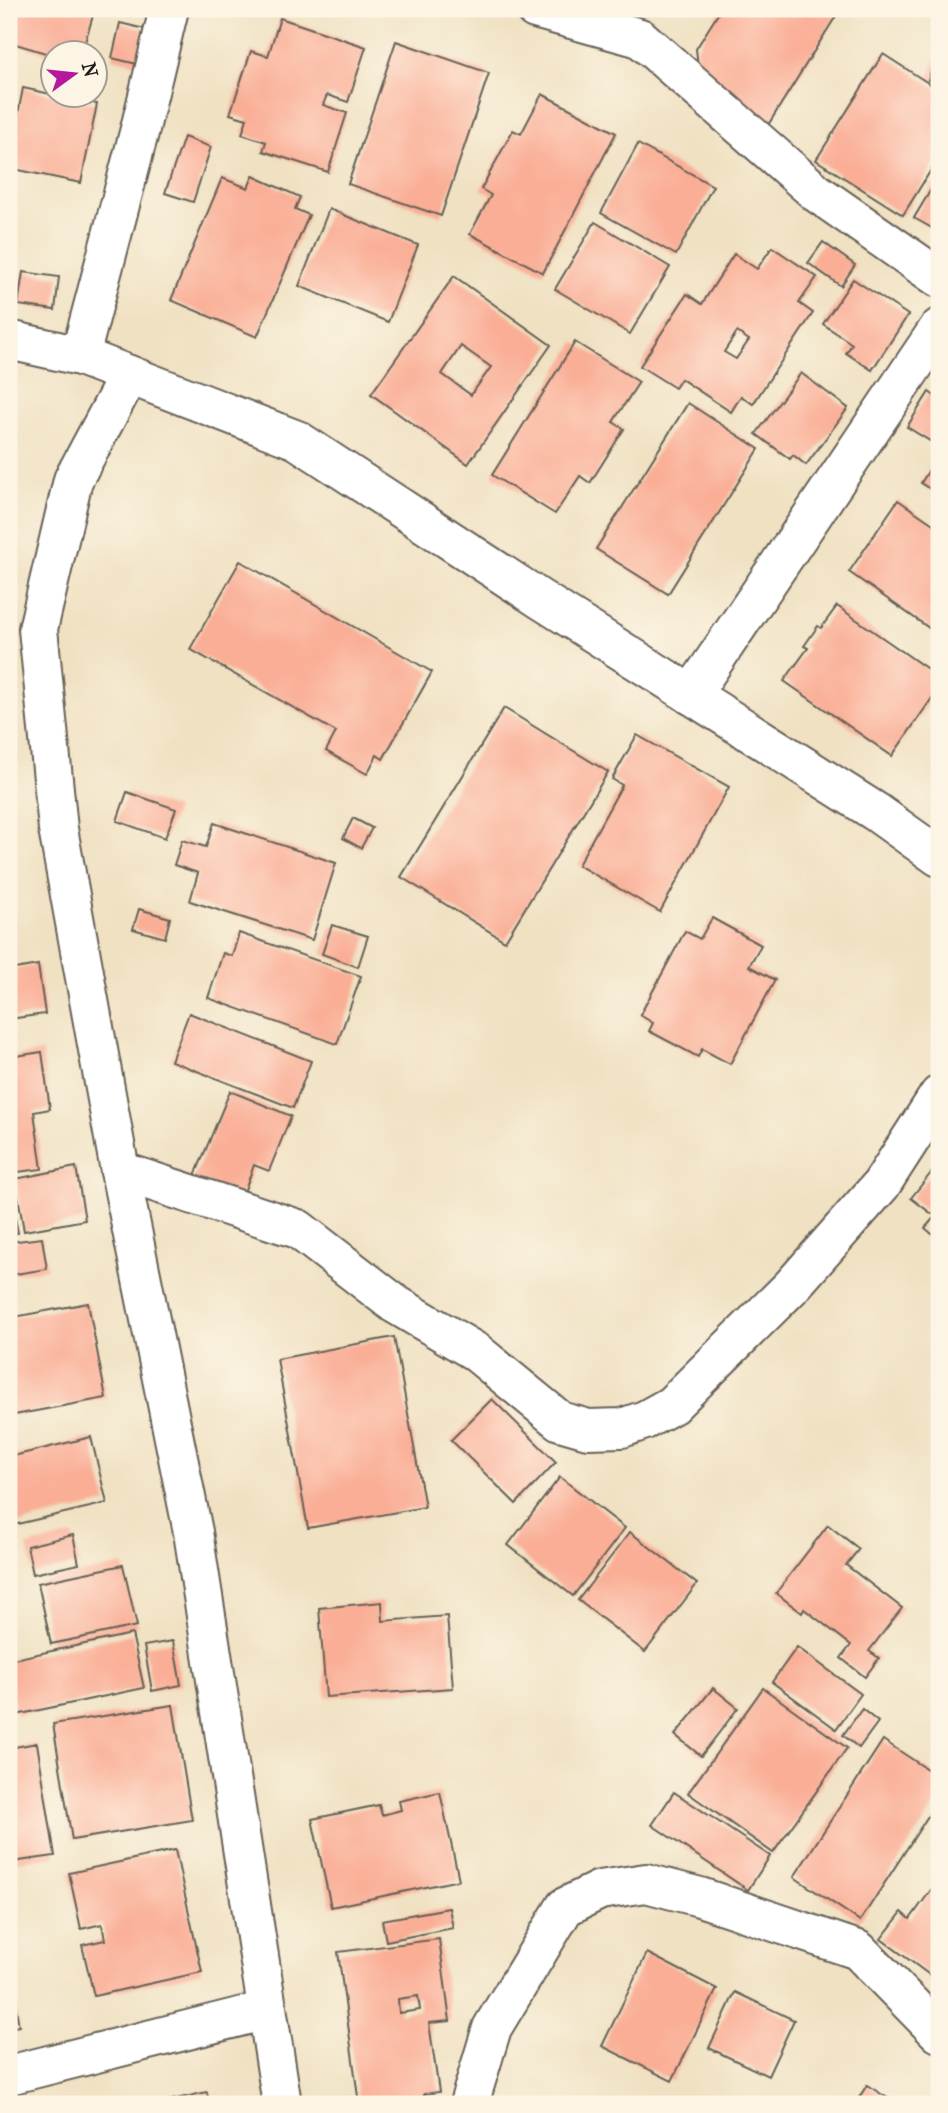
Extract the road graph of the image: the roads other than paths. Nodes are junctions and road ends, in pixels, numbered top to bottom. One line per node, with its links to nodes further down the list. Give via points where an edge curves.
1 (169, 9): 7 (street)
2 (535, 9): 3 (street)
3 (644, 23): 4 (street, via 817,193)
4 (939, 278)
5 (939, 328): 9 (street)
6 (9, 340): 7 (street)
7 (80, 356): 8 (street)
8 (129, 374): 9 (street, via 297,440); 12 (street, via 73,480 38,629 58,830)
9 (691, 695): 10 (street)
10 (939, 857)
11 (939, 1095): 12 (street, via 881,1185 791,1287 672,1405 622,1428 588,1429 560,1421 475,1352 395,1304 298,1228)
12 (120, 1171): 13 (street, via 193,1532)
13 (267, 2010): 15 (street); 16 (street)
14 (939, 2033): 17 (street, via 858,1950 646,1883 600,1890 565,1907 492,2028)
15 (9, 2076)
16 (282, 2104)
17 (469, 2104)

